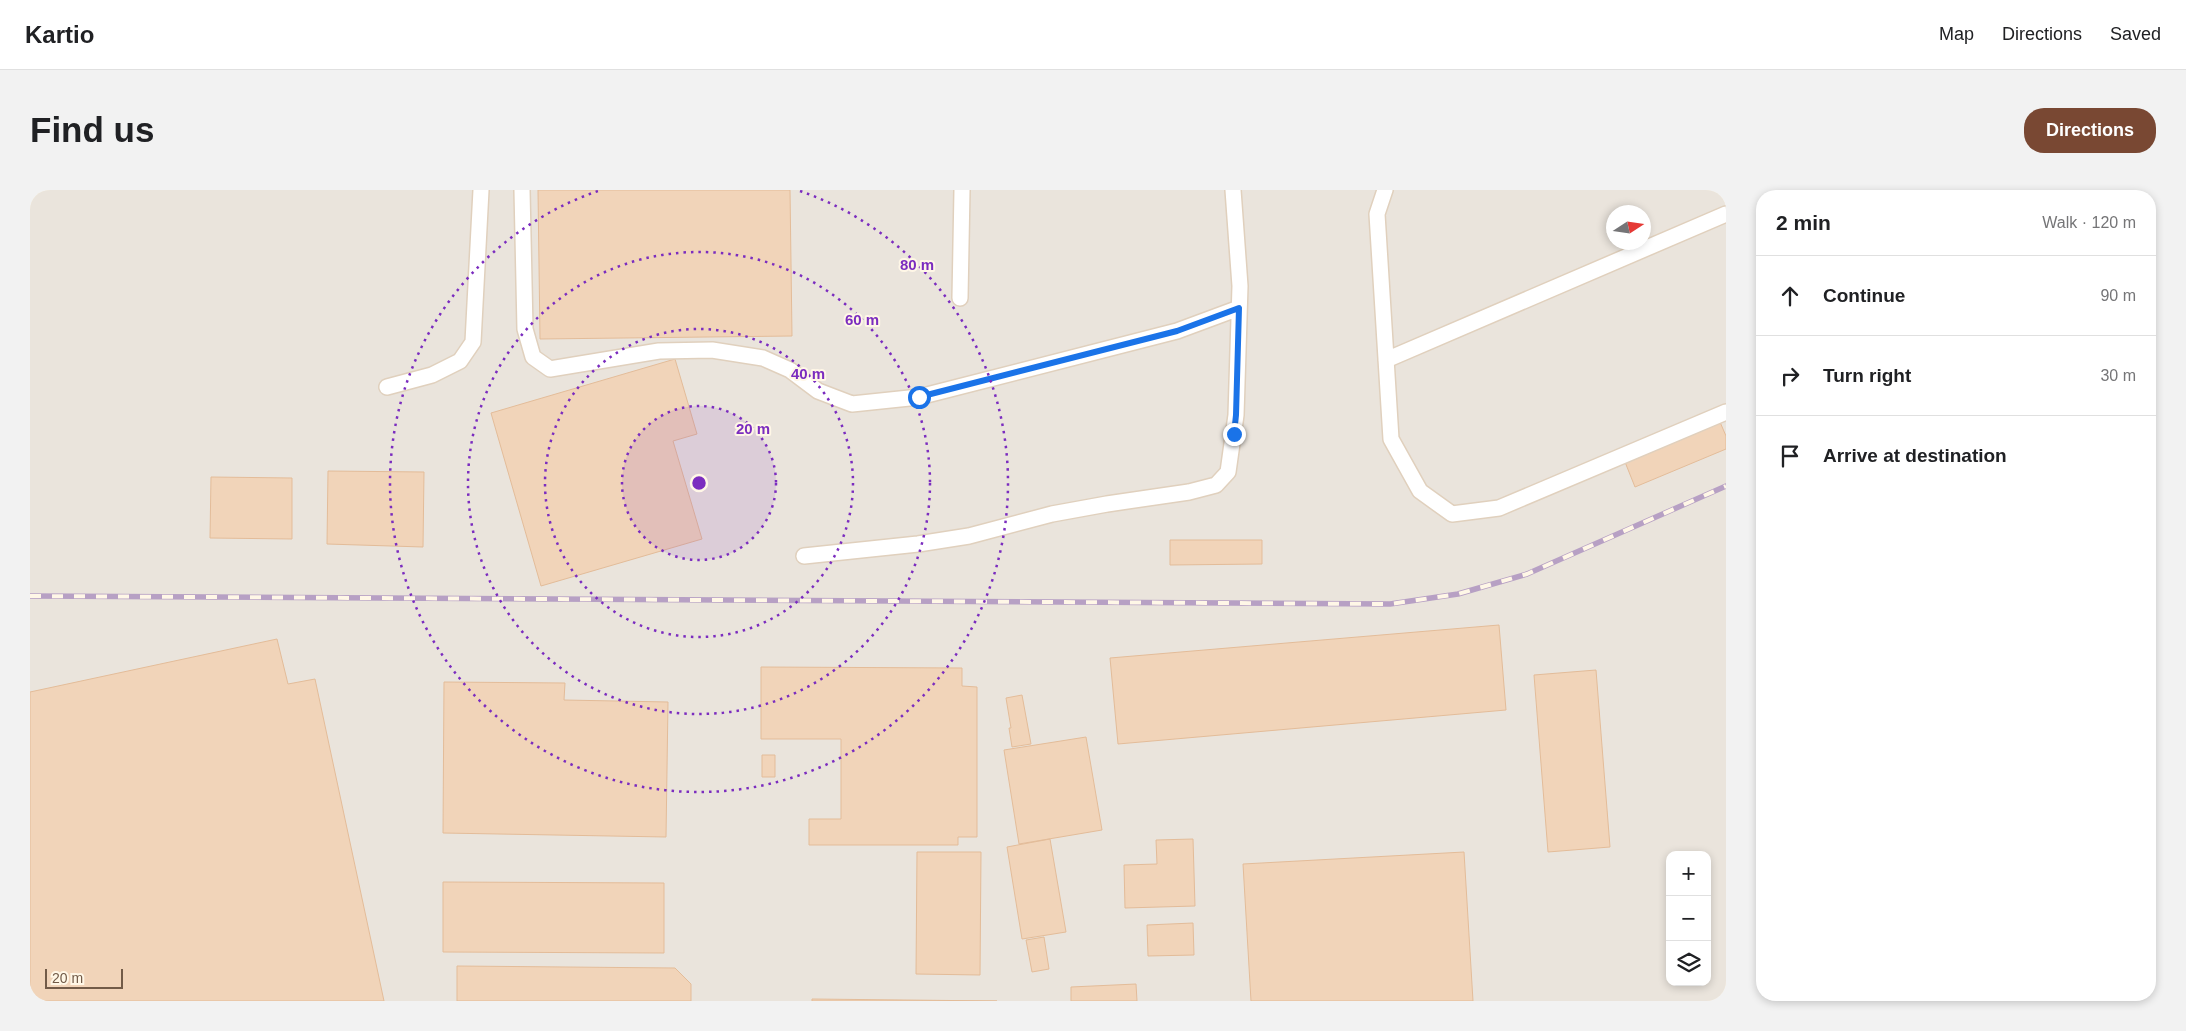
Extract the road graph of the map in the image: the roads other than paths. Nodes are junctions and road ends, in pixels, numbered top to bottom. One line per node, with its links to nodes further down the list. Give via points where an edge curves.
1 (481, 190): 10 (lane, via 473,342 460,361 432,375)
2 (522, 190): 8 (lane, via 525,329 533,357 550,368 658,351 712,350 762,358 790,370 818,391 852,404 919,397 996,378 1177,331)
3 (962, 190): 7 (lane)
4 (1233, 190): 8 (lane)
5 (1385, 190): 9 (lane, via 1377,214)
6 (1726, 214): 9 (lane)
7 (960, 298)
8 (1239, 308): 12 (lane, via 1235,425 1228,472 1216,485 1052,514 969,536)
9 (1386, 360): 11 (lane, via 1391,439 1420,491 1452,514 1499,508)
10 (387, 388)
11 (1726, 412)
12 (804, 556)

